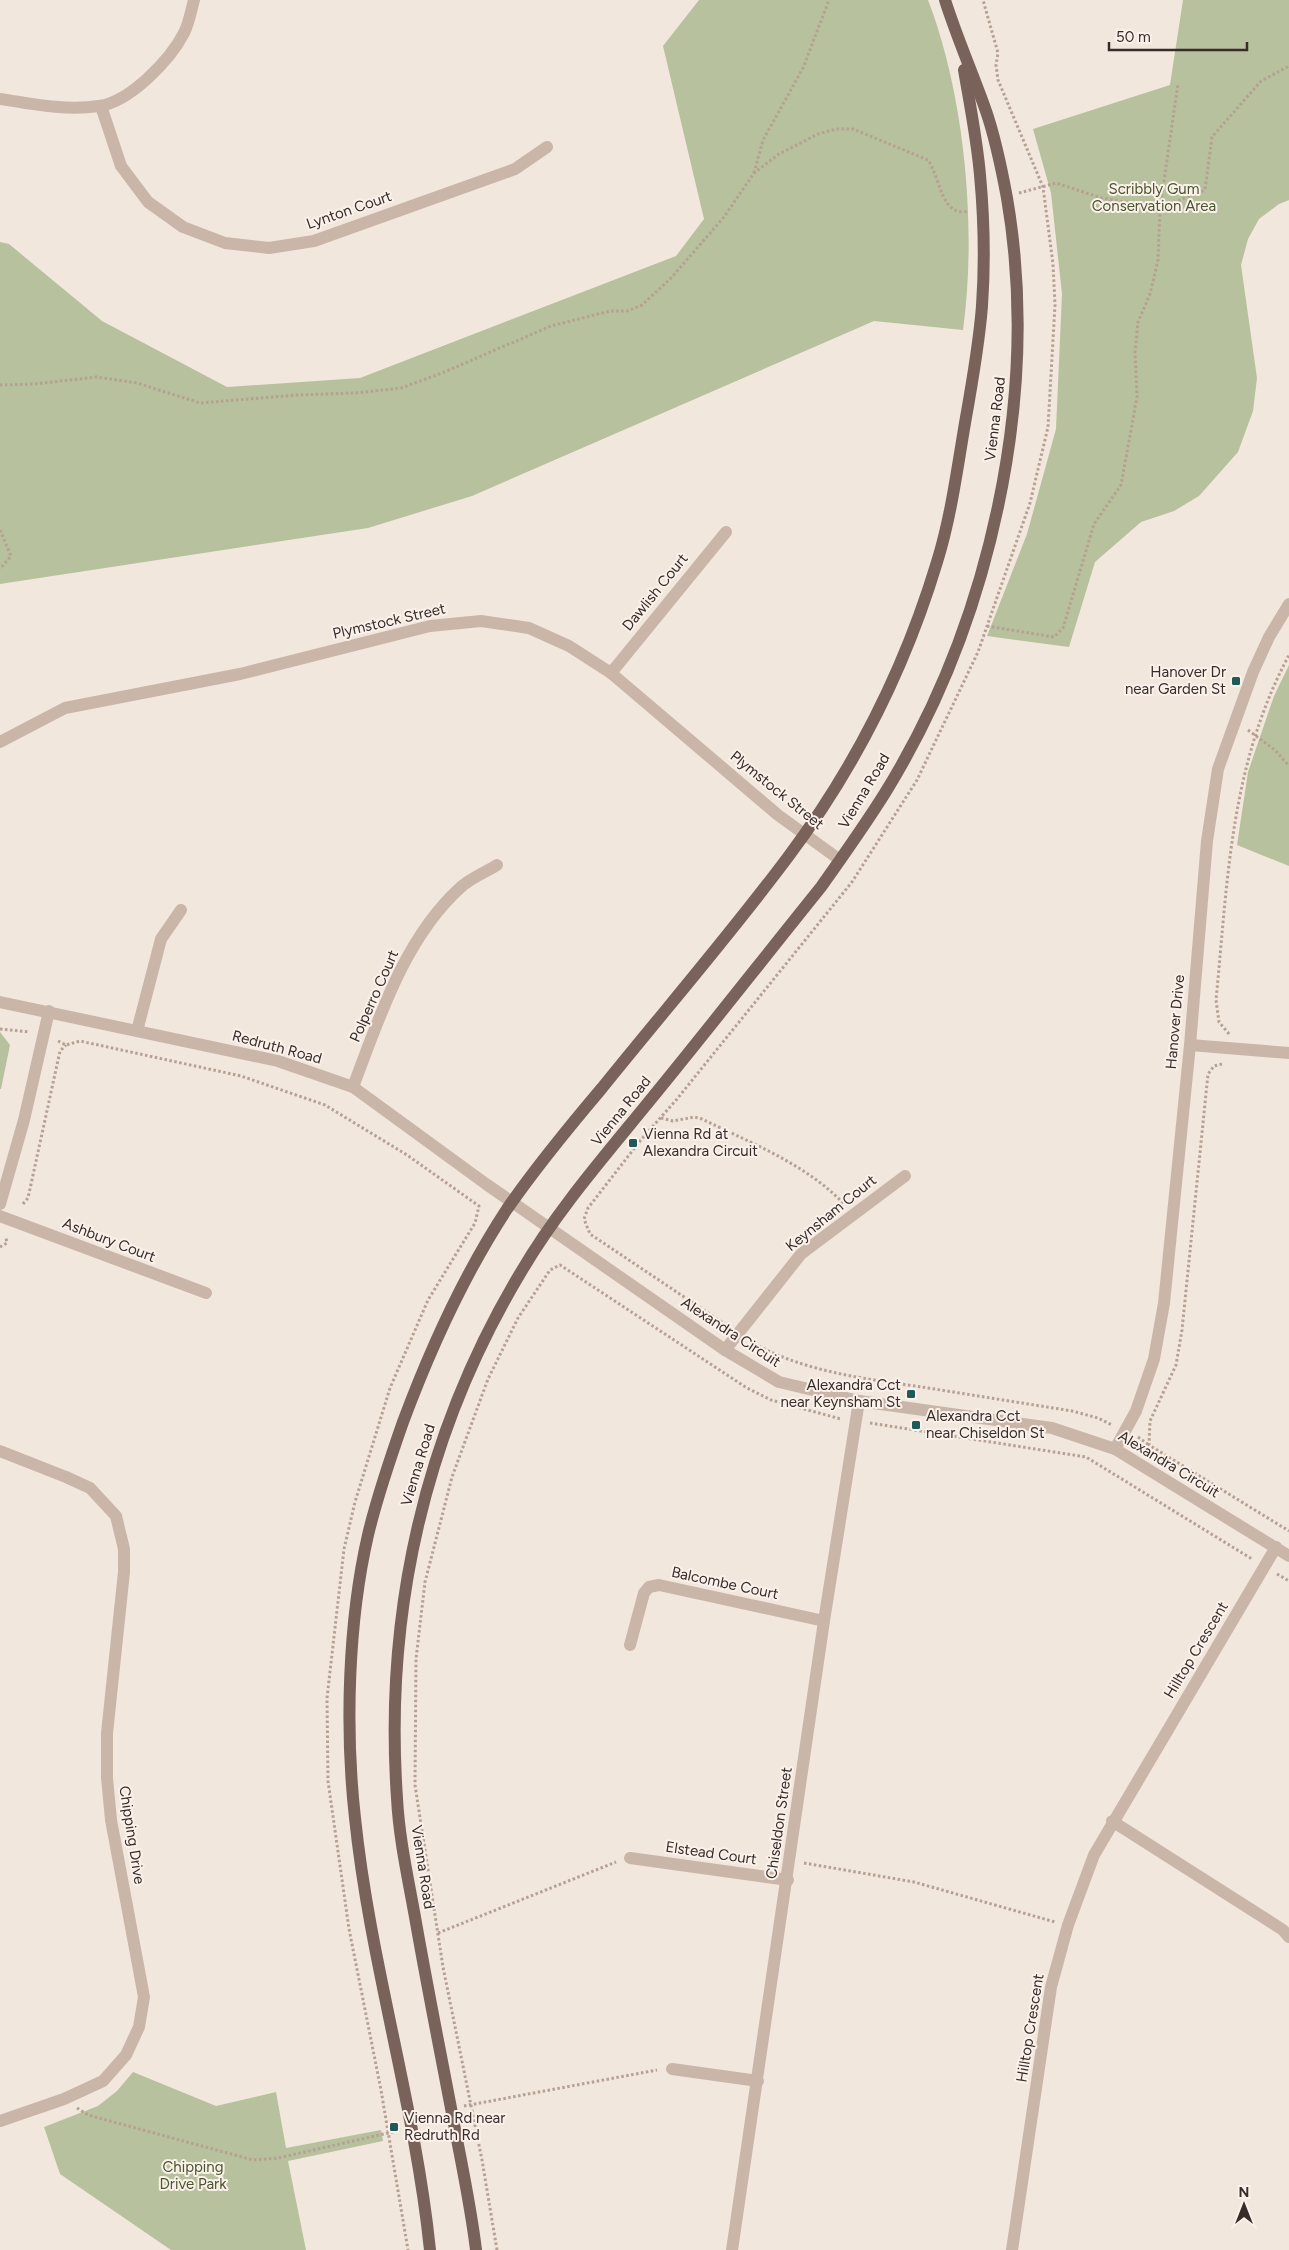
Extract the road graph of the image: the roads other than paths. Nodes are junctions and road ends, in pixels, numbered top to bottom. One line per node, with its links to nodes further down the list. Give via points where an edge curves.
1 (194, 0): 5 (street, via 184,32 162,66 126,95)
2 (945, 0): 3 (main road, Vienna Road)
3 (958, 43): 11 (main road, Vienna Road, via 976,138 982,203 982,306 953,493 938,558 899,667 868,732); 12 (main road, Vienna Road, via 987,113 1006,196 1016,275 1018,358 1008,450 989,542 967,620 922,724 886,792)
4 (0, 99): 5 (street, via 71,108)
5 (101, 106): 6 (street, Lynton Court, via 121,166 148,202 182,228 225,243 269,248 314,241 516,169)
6 (547, 147)
7 (726, 532): 9 (street, Dawlish Court)
8 (1289, 604): 18 (street, Hanover Drive, via 1269,637 1234,720 1218,769 1207,841)
9 (611, 673): 10 (street, Plymstock Street, via 569,646 529,628 481,621 430,626 240,674 65,708); 11 (street, Plymstock Street, via 778,815)
10 (0, 742)
11 (805, 834): 12 (street, Plymstock Street); 22 (main road, Vienna Road)
12 (840, 860): 25 (main road, Vienna Road, via 822,887)
13 (497, 865): 20 (street, Polperro Court, via 462,886 430,923 404,964 381,1012)
14 (181, 910): 17 (street, via 161,939)
15 (0, 1002): 16 (street, Redruth Road)
16 (49, 1011): 17 (street, Redruth Road); 23 (street, via 24,1120)
17 (137, 1030): 20 (street, Redruth Road, via 278,1061)
18 (1190, 1044): 19 (street); 29 (street, Hanover Drive, via 1164,1303 1154,1360 1136,1411)
19 (1289, 1053)
20 (353, 1087): 22 (street, Redruth Road)
21 (905, 1176): 27 (street, Keynsham Court, via 801,1254)
22 (512, 1202): 25 (street, Alexandra Circuit); 42 (main road, Vienna Road, via 445,1317 420,1378 368,1533 356,1601 349,1740 354,1816 366,1895 412,2127)
23 (0, 1204)
24 (0, 1216): 26 (street, Ashbury Court)
25 (550, 1228): 27 (street, Alexandra Circuit); 43 (main road, Vienna Road, via 504,1302 452,1412 432,1470 411,1556 396,1657 394,1731 397,1802)
26 (206, 1293)
27 (725, 1350): 28 (street, Alexandra Circuit, via 778,1382)
28 (859, 1401): 29 (street, Alexandra Circuit, via 1052,1428); 33 (street, Chiseldon Street)
29 (1115, 1449): 31 (street, Alexandra Circuit)
30 (0, 1452): 41 (street, Chipping Drive, via 90,1488 116,1516 124,1549 124,1572 107,1733 107,1778 111,1820 144,1997 138,2026 126,2055 103,2081)
31 (1276, 1547): 32 (street, Alexandra Circuit); 35 (street, Hilltop Crescent)
32 (1289, 1556)
33 (824, 1621): 34 (street, Balcombe Court, via 659,1585 644,1593); 37 (street, Chiseldon Street)
34 (630, 1645)
35 (1112, 1821): 38 (street, via 1268,1920); 45 (street, Hilltop Crescent, via 1094,1855 1068,1925 1051,1987)
36 (630, 1858): 37 (street, Elstead Court)
37 (788, 1880): 40 (street, Chiseldon Street)
38 (1289, 1937)
39 (672, 2069): 40 (street)
40 (758, 2080): 44 (street, Chiseldon Street)
41 (0, 2122)
42 (430, 2250)
43 (476, 2250)
44 (732, 2250)
45 (1012, 2250)

